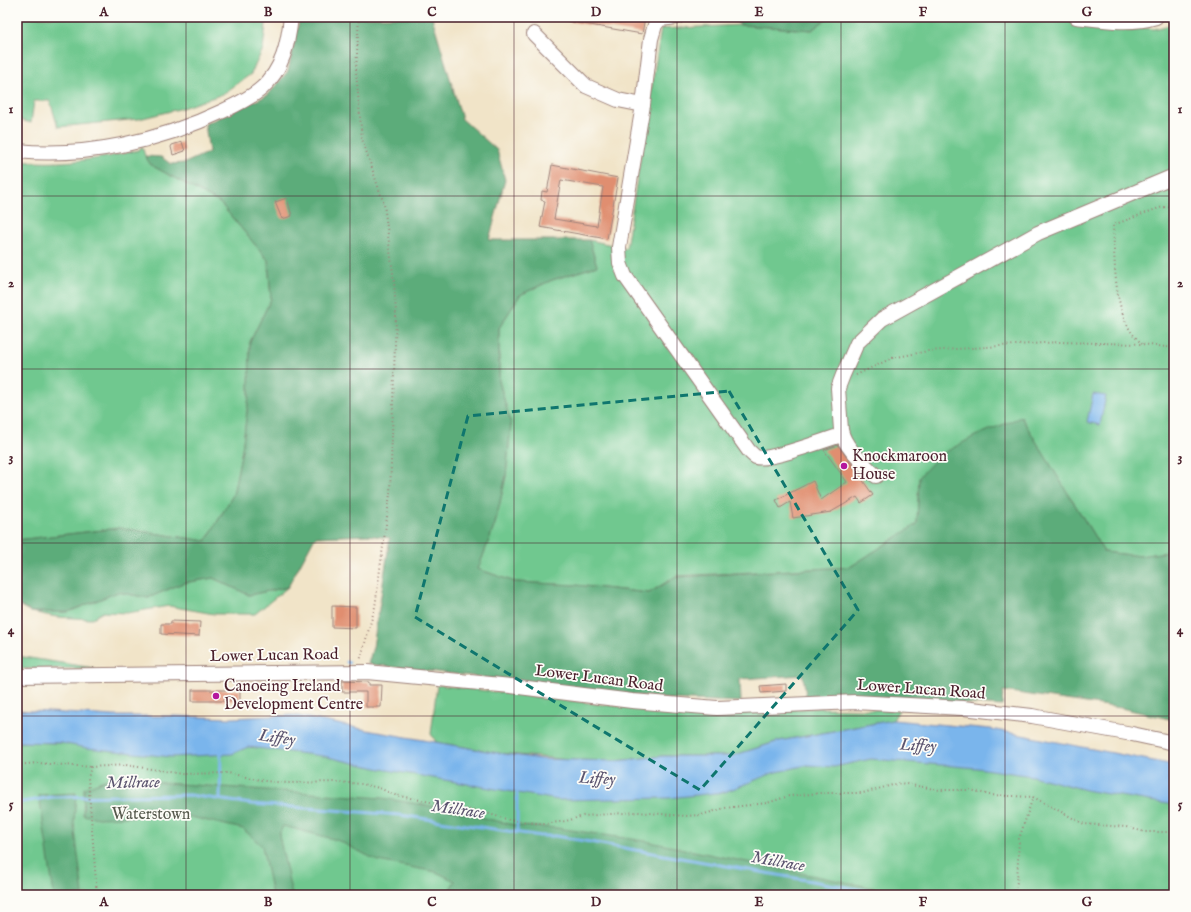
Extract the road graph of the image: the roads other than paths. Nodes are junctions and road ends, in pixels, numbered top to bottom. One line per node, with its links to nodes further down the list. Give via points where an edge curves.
1 (291, 17): 8 (street, via 289,39 278,68 262,88 239,103 186,126 109,147 69,152)
2 (677, 17): 5 (street)
3 (1076, 17): 4 (street, via 1119,22)
4 (1156, 17)
5 (660, 18): 7 (street, via 651,39)
6 (534, 34): 7 (street, via 586,86 618,100)
7 (643, 105): 10 (street, via 619,247 620,263 625,276 749,452 756,458 779,455)
8 (17, 151)
9 (1174, 176): 10 (street, via 1038,233 882,319 857,343 843,373 838,388)
10 (842, 435): 11 (street)
11 (876, 476)
12 (17, 676): 13 (street, Lower Lucan Road, via 356,672 717,708 855,702 963,708 1032,716)
13 (1174, 743)

